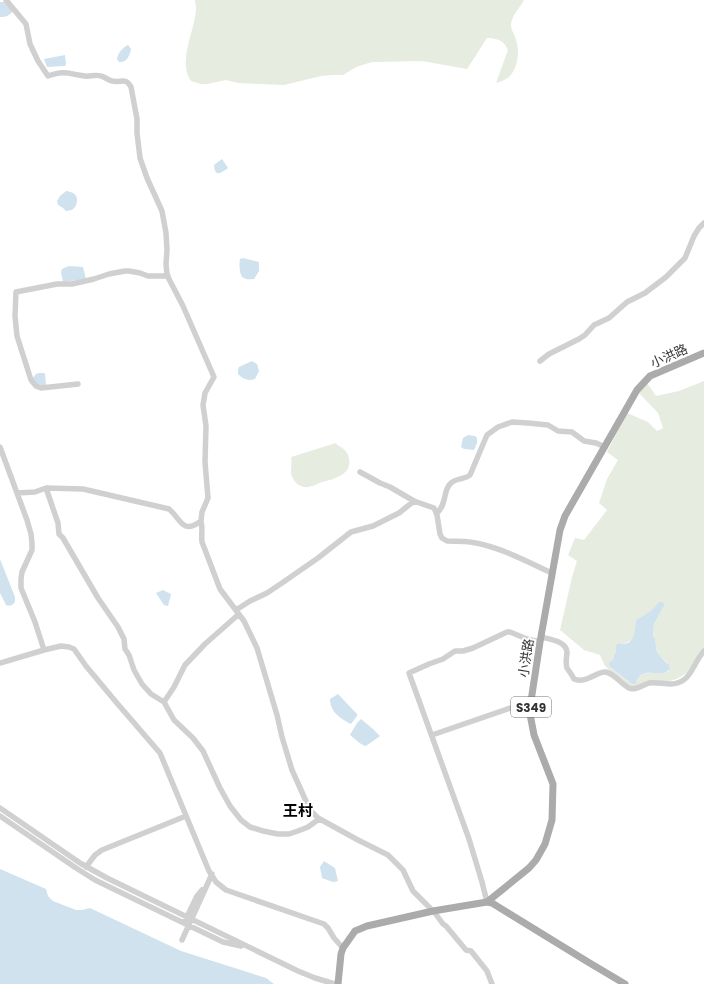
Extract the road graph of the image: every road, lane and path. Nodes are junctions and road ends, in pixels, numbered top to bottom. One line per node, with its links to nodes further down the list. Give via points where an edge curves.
1 (6, 0): 3 (street, via 26,24 30,44 48,76 69,72 103,76 112,81 126,81 130,84 137,119 140,158 162,211)
2 (704, 223): 5 (street, via 694,236 685,258 666,278 627,302 609,318 594,325 579,339)
3 (168, 276): 6 (street, via 148,276 125,271 72,284 57,284 16,292 17,336 31,380 41,388); 14 (street, via 214,377 202,405 206,426 208,498)
4 (704, 353): 8 (main road, 小洪路 / S349, via 650,376 637,390)
5 (540, 361)
6 (78, 384)
7 (0, 447): 11 (street)
8 (605, 447): 13 (street, via 582,441 572,432 558,431 548,425 528,422 505,424 487,435 470,475 449,485 440,510); 15 (main road, 小洪路 / S349, via 565,516)
9 (360, 472): 12 (street)
10 (46, 488): 11 (street); 14 (street, via 83,489 169,509 188,527); 22 (street, via 58,523 59,534 118,627 124,639 125,649 142,684 151,694)
11 (17, 494): 18 (street, via 32,543 31,553 22,572 21,588)
12 (414, 501): 13 (street, via 434,508); 16 (street, via 399,513 373,526 351,532 318,558 267,593 250,601)
13 (436, 513): 15 (street, via 440,534 447,541 474,542 489,546)
14 (201, 521): 16 (street, via 202,542 213,571 222,592)
15 (552, 573): 17 (main road, 小洪路 / S349)
16 (238, 612): 22 (street, via 185,665); 27 (street, via 257,648 295,777 308,806)
17 (540, 639): 19 (street, via 558,641 565,646 567,667 575,680 607,672 632,689 651,683 670,684 682,681 690,675); 21 (main road, 小洪路 / S349); 23 (street, via 528,639 507,632 409,673)
18 (44, 650): 20 (street); 26 (street, via 64,646 74,649 158,750)
19 (704, 651)
20 (0, 663)
21 (531, 701): 23 (street); 30 (main road, 小洪路 / S349, via 530,714 534,735 553,784 552,820 545,844 536,860)
22 (164, 702): 27 (street, via 174,720 203,751 230,806 250,827 288,834 308,827)
23 (432, 735): 30 (street, via 474,853)
24 (0, 808): 28 (street)
25 (0, 816): 33 (street, via 87,875)
26 (186, 816): 28 (street, via 102,850); 29 (street)
27 (319, 818): 31 (street, via 388,855 403,870 413,891)
28 (86, 867): 32 (street)
29 (212, 876): 32 (street); 34 (street); 36 (street, via 226,890 324,924)
30 (487, 902): 31 (main road, 小洪路 / S349); 39 (main road)
31 (433, 911): 36 (main road, 小洪路 / S349, via 367,926 355,931); 38 (street, via 466,950 471,951 487,971)
32 (186, 917): 33 (street); 35 (street)
33 (183, 923): 35 (street, via 223,942)
34 (182, 940)
35 (250, 947): 37 (street, via 298,971)
36 (343, 948): 37 (main road, 小洪路 / S349)
37 (336, 984)
38 (492, 984)
39 (625, 984)

